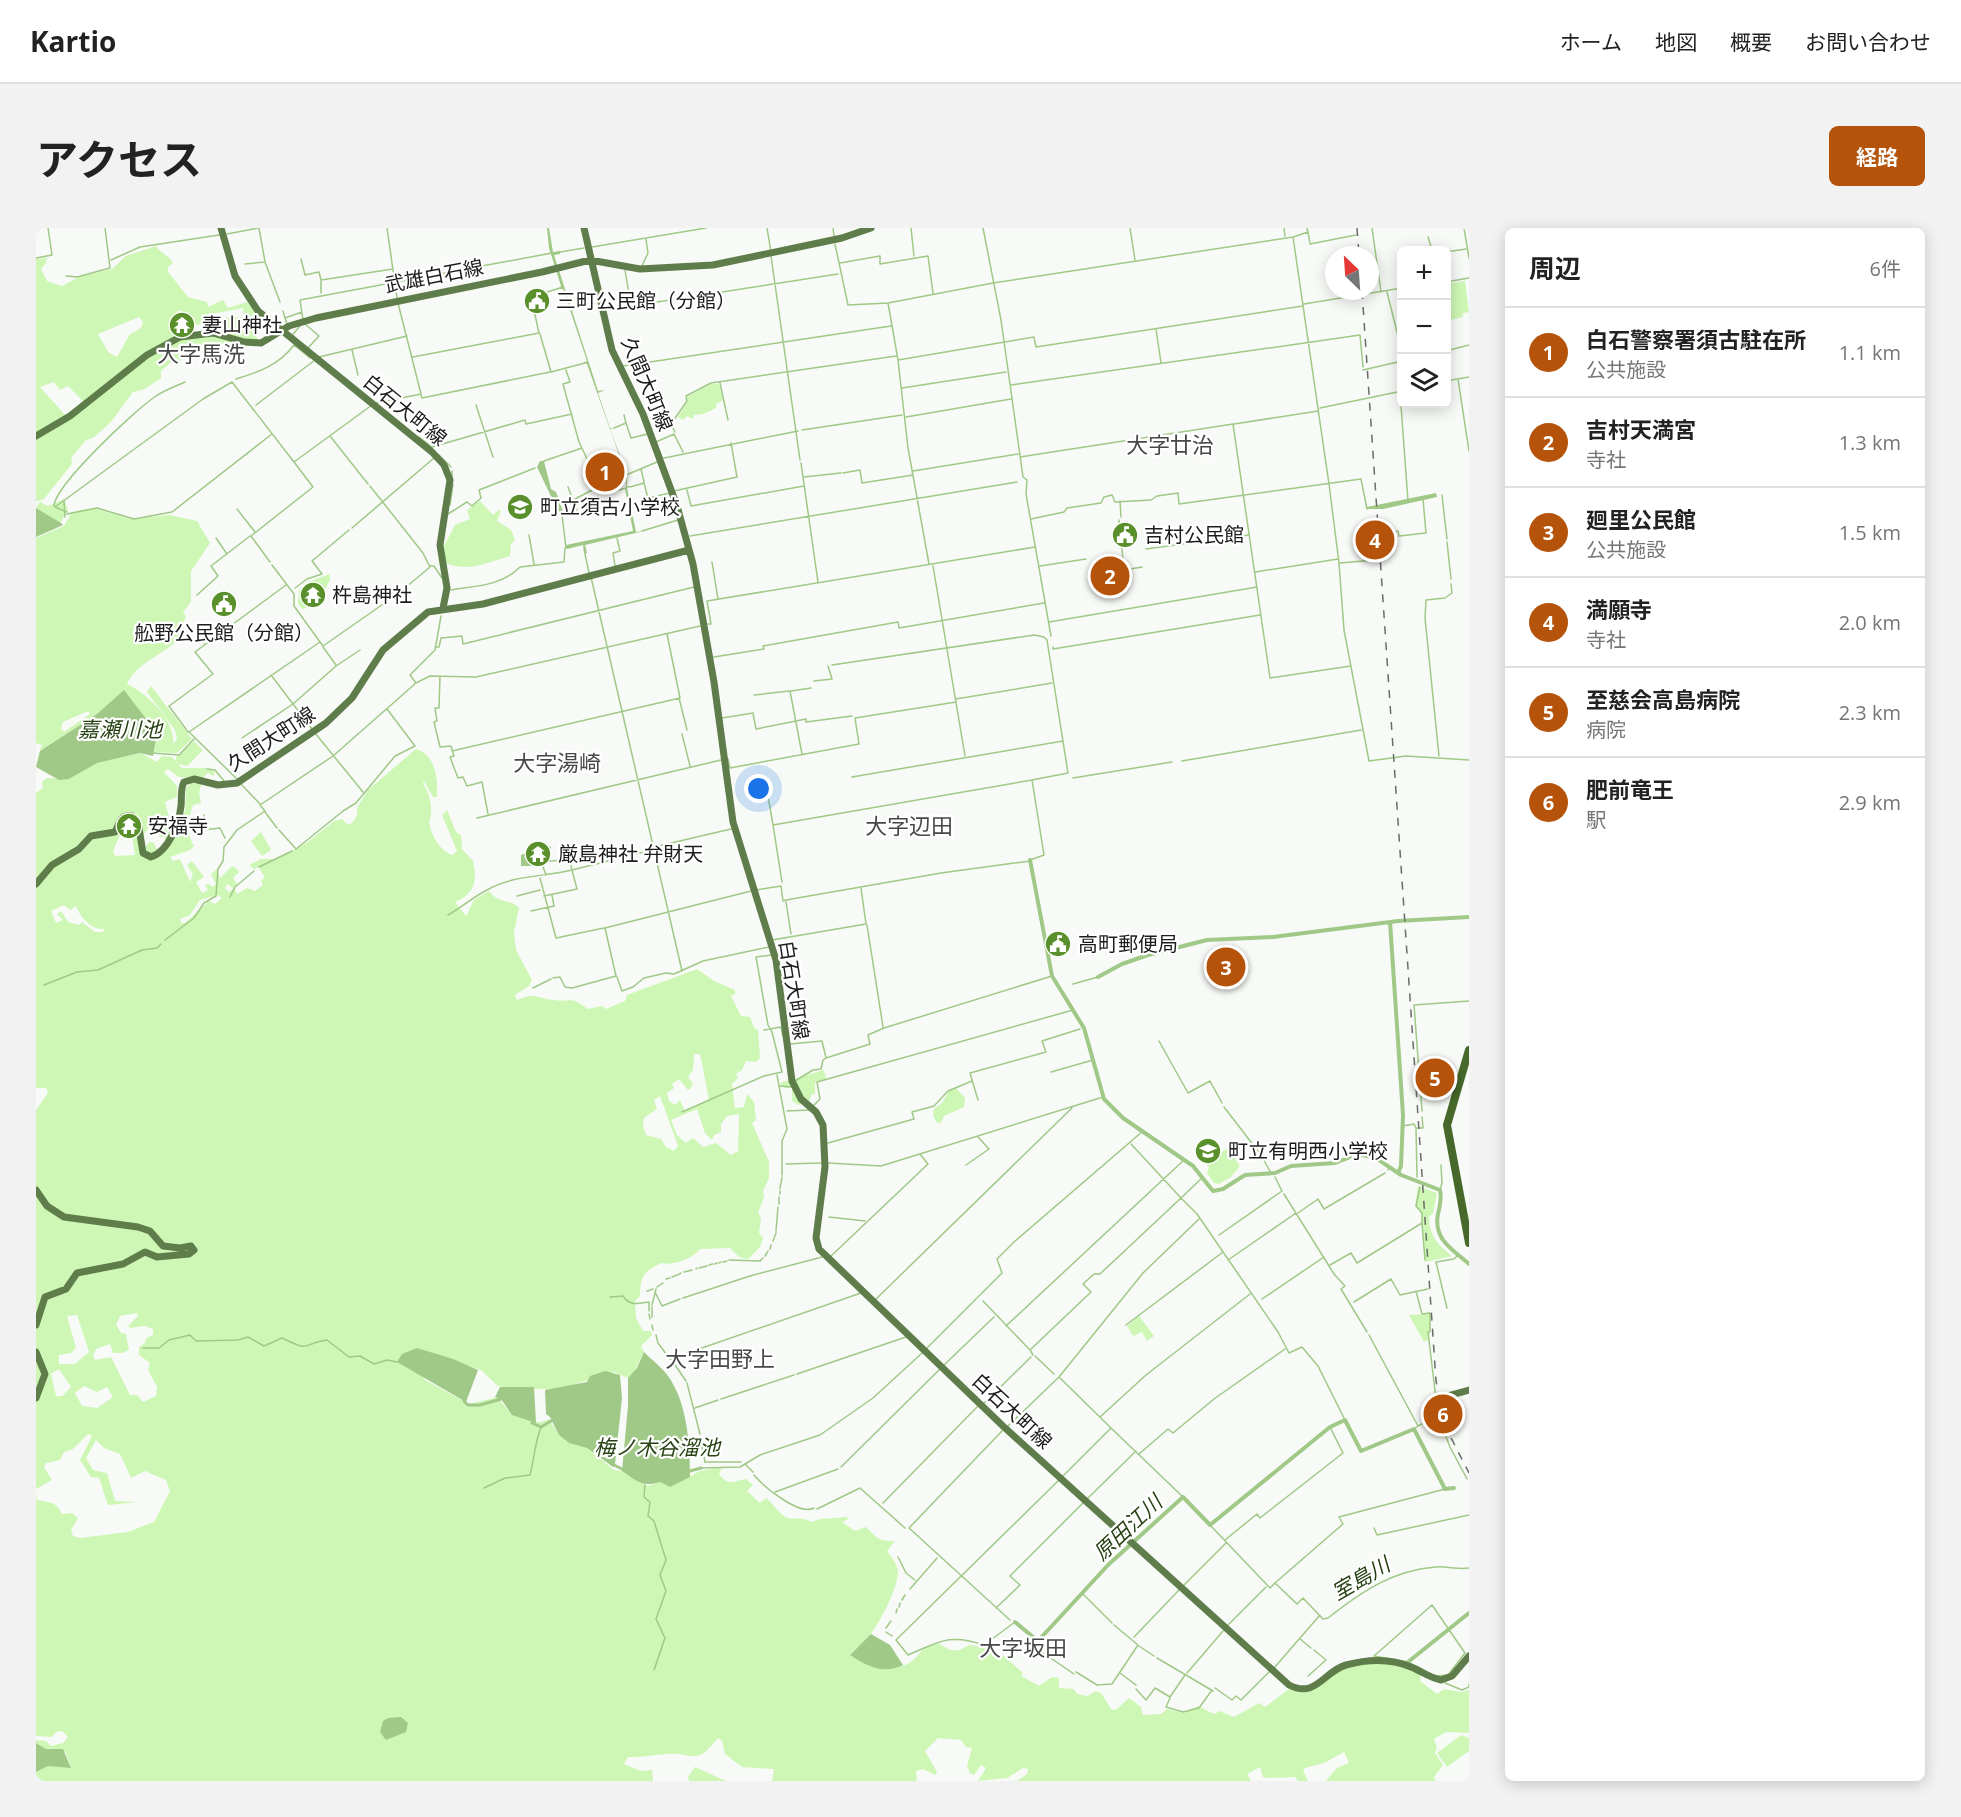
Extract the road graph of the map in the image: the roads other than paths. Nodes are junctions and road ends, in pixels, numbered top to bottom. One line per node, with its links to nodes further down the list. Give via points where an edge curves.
1 (584, 228): 4 (main road, 久間大町線)
2 (871, 228): 4 (main road, 武雄白石線, via 719,264 647,269)
3 (222, 233): 5 (main road, 白石大町線, via 230,265 242,290)
4 (590, 260): 5 (main road, 武雄白石線, via 305,320); 7 (main road, 久間大町線, via 612,350 643,414)
5 (282, 332): 6 (main road, 武雄白石線, via 261,343 213,333 180,337 147,355 70,416); 8 (main road, 白石大町線, via 432,452 447,470 450,485 440,554 447,590)
6 (36, 436)
7 (689, 550): 8 (main road, via 483,604); 18 (main road, 白石大町線, via 733,822 774,951 789,1068 797,1094 823,1125 825,1167 816,1238 819,1249 1004,1427 1289,1685 1300,1690 1316,1687 1345,1665 1368,1661 1397,1662 1446,1679)
8 (443, 608): 9 (main road, 久間大町線, via 429,612 391,642 335,716 242,781 226,785 194,779 184,783 171,835 156,856 143,853 138,822 126,816 115,832 91,836 79,849 52,865)
9 (36, 884)
10 (1469, 1050): 12 (highway, via 1447,1125)
11 (36, 1190): 13 (main road, via 47,1206 64,1216 138,1227 150,1231 163,1246 191,1245 194,1250 165,1257 145,1252 123,1264 77,1273 66,1289 45,1297)
12 (1469, 1243)
13 (36, 1325)
14 (36, 1352): 17 (main road, via 45,1374)
15 (1469, 1390): 16 (main road)
16 (1451, 1395)
17 (36, 1398)
18 (1469, 1656)

